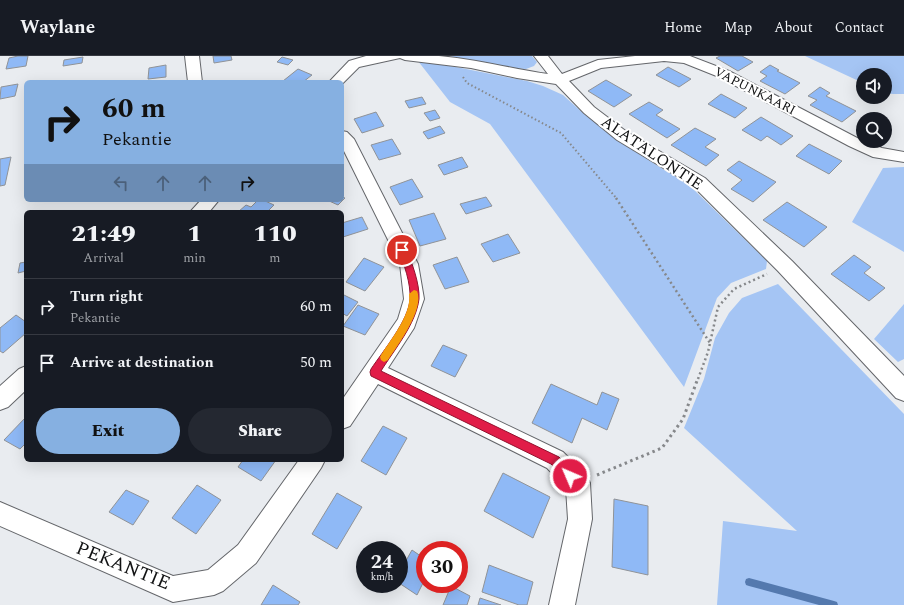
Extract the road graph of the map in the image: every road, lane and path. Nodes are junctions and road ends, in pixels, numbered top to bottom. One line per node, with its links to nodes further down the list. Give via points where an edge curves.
1 (192, 56): 6 (street)
2 (394, 56): 7 (street, via 354,64)
3 (405, 56): 5 (street)
4 (541, 56): 8 (street)
5 (454, 62): 8 (street); 14 (path, via 467,83 561,133 616,198)
6 (195, 80)
7 (338, 80)
8 (560, 80): 10 (street, VAPUNKAARI, via 598,64 664,57 686,59 724,74 854,142 879,153); 13 (street, ALATALONTIE, via 589,110 622,136 699,182)
9 (344, 138): 15 (street, via 409,264 414,299 407,322)
10 (904, 157)
11 (209, 202): 12 (street)
12 (201, 210)
13 (785, 266): 14 (path, via 734,289 718,307); 17 (street, ALATALONTIE)
14 (710, 343): 21 (path, via 683,419 662,448)
15 (375, 372): 19 (street); 21 (street, via 555,460)
16 (24, 378): 18 (street)
17 (902, 386)
18 (0, 400)
19 (344, 416)
20 (312, 462): 22 (street, PEKANTIE, via 247,554 214,582 173,589)
21 (578, 483): 23 (street, via 580,519)
22 (0, 514)
23 (562, 605)

